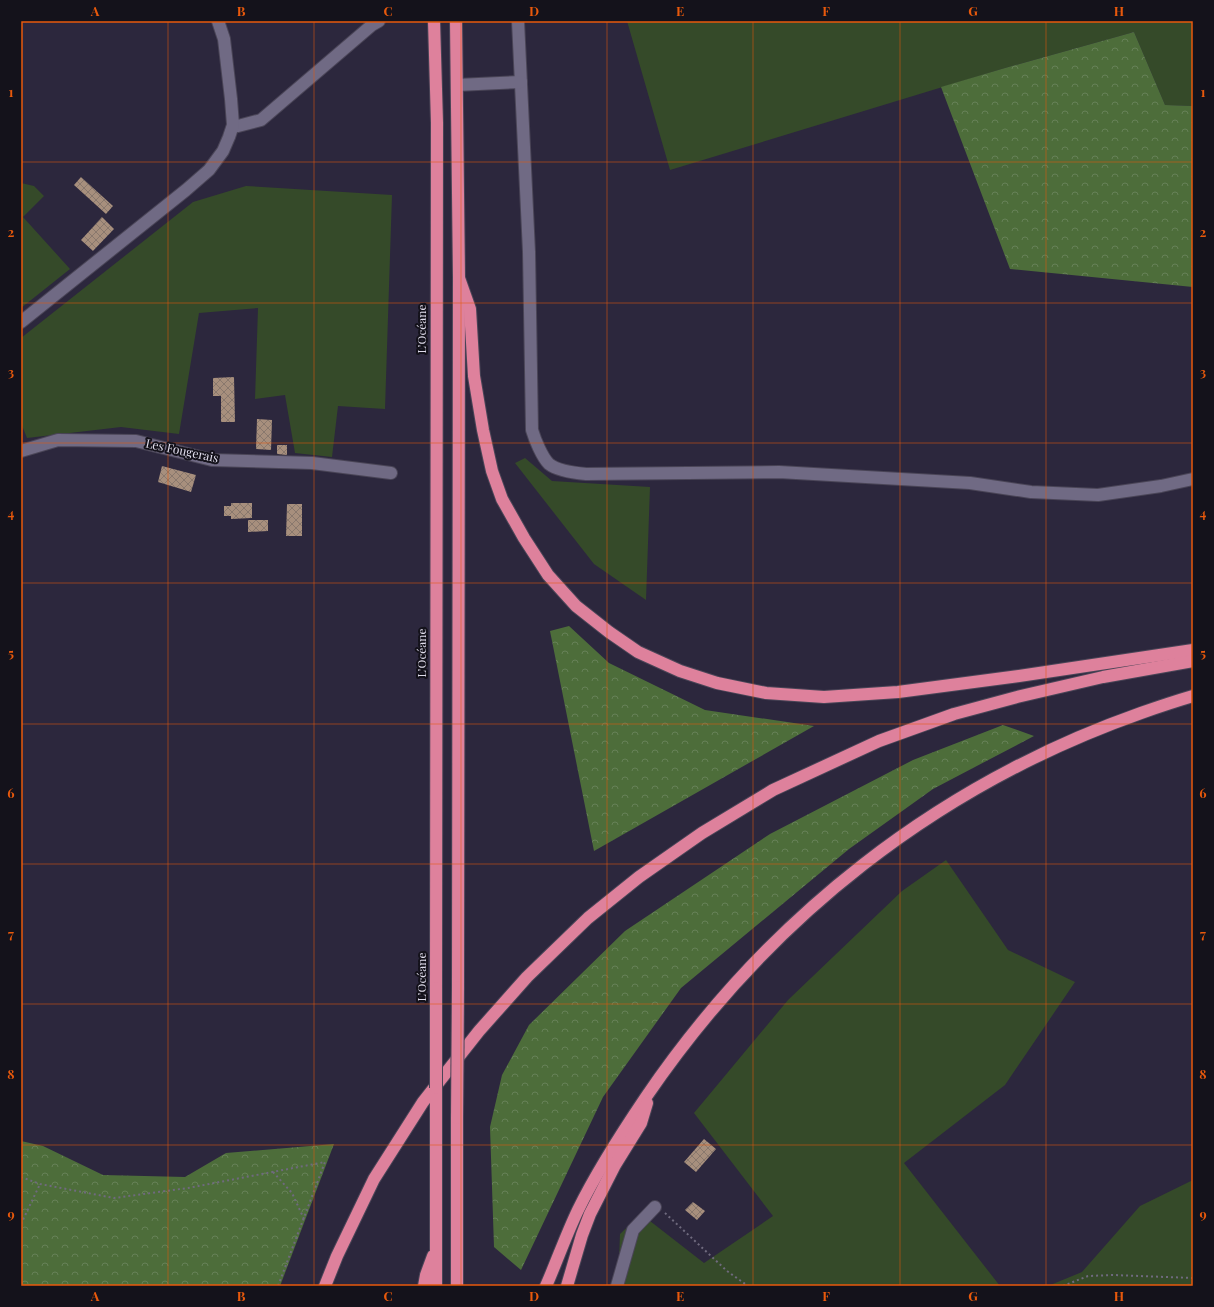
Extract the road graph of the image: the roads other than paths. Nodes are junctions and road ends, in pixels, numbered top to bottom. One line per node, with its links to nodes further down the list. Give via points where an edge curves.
1 (218, 21): 8 (street, via 224,38)
2 (379, 21): 8 (street, via 261,120)
3 (434, 21): 19 (highway, L’Océane, bridge, via 437,122)
4 (456, 21): 7 (highway)
5 (518, 21): 6 (street)
6 (521, 82): 7 (street); 13 (street, via 529,252 532,430 539,448 550,464 567,472 586,474 778,472 970,483 1031,492 1098,495 1160,486)
7 (457, 85): 9 (highway)
8 (233, 125): 10 (street, via 223,151 209,170)
9 (459, 278): 14 (highway, via 470,310 474,376 483,430 492,472 502,499 548,575 576,606 638,652 680,671 717,683 766,693 824,697 898,692); 23 (highway, bridge)
10 (21, 322)
11 (21, 450): 12 (street, Les Fougerais, via 58,440 136,441 212,460 312,463)
12 (391, 473)
13 (1193, 478)
14 (1193, 650)
15 (1193, 661): 20 (highway, via 1017,696 954,714 879,741 773,790 702,833 639,877 588,918 527,977 479,1031 423,1102 374,1179)
16 (1193, 696): 17 (highway, via 1105,726 1025,762 961,798 898,839 822,898 772,945 717,1003)
17 (651, 1090): 24 (highway, via 606,1159 578,1210); 25 (highway, via 641,1124 615,1165 590,1214)
18 (655, 1207): 26 (street, via 633,1230)
19 (436, 1249): 21 (highway); 22 (highway, L’Océane)
20 (325, 1286)
21 (424, 1286)
22 (436, 1286)
23 (457, 1286)
24 (546, 1286)
25 (567, 1286)
26 (617, 1286)

